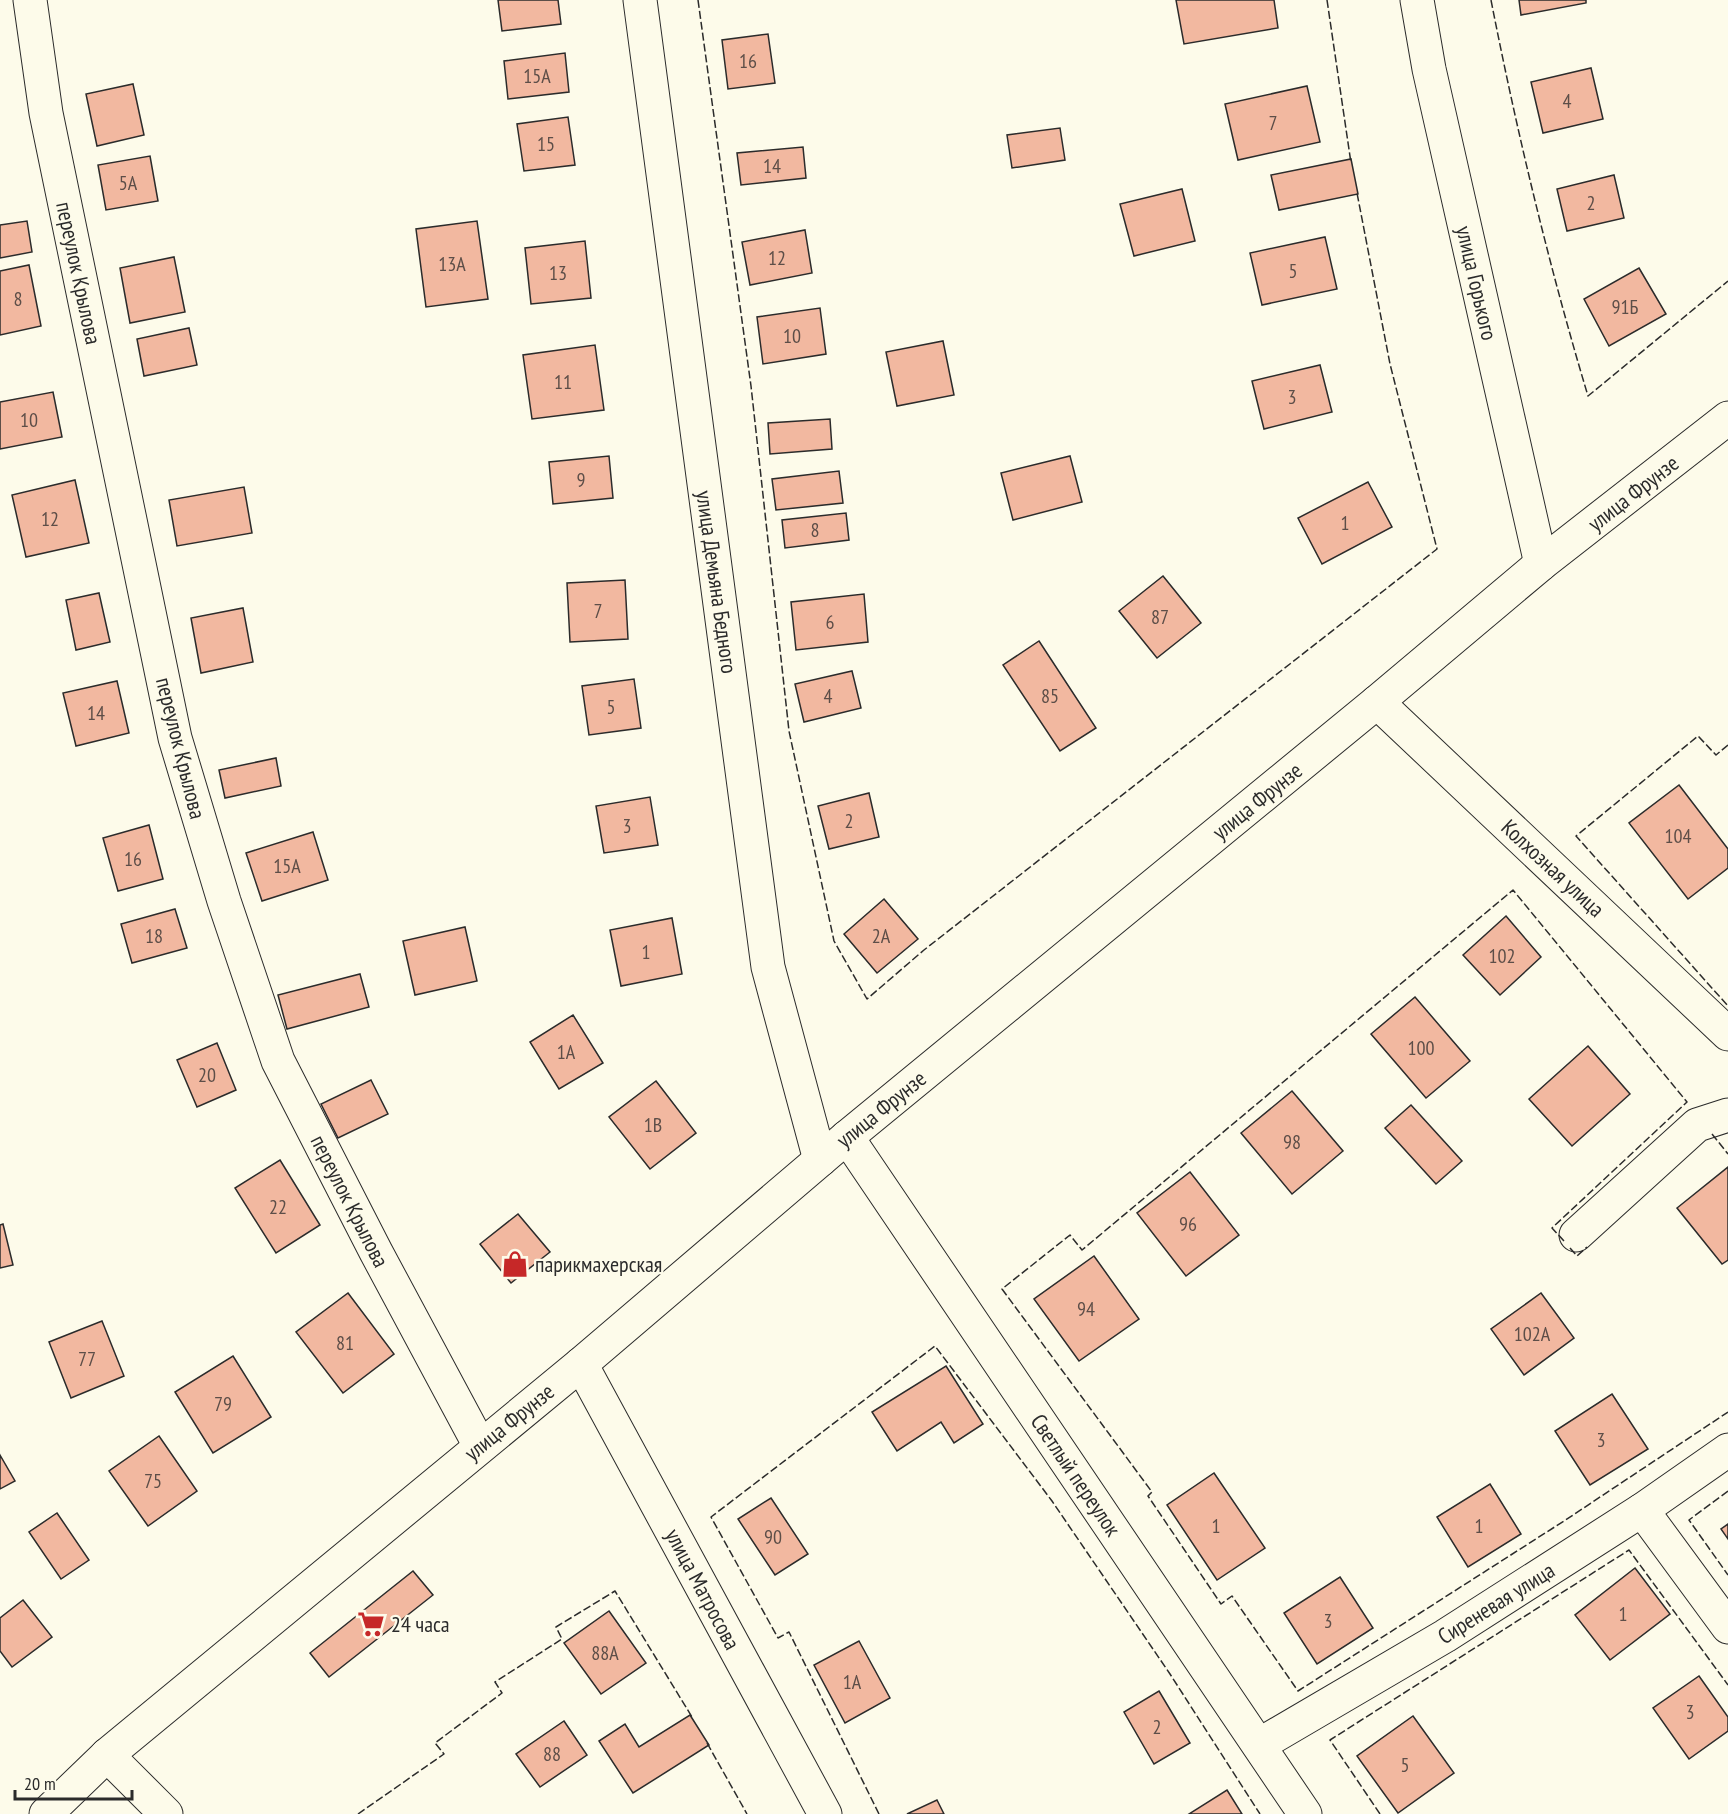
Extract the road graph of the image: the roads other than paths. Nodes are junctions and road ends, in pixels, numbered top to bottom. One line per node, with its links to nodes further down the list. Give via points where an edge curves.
1 (30, 0): 13 (street, переулок Крылова, via 46,113 175,738 224,901 278,1061)
2 (640, 0): 10 (street, улица Демьяна Бедного, via 768,967)
3 (1417, 0): 5 (street, улица Горького, via 1429,69)
4 (1728, 418): 5 (street, улица Фрунзе)
5 (1541, 564): 6 (street, улица Фрунзе)
6 (1377, 702): 7 (street, Колхозная улица); 9 (street, улица Фрунзе)
7 (1728, 1034)
8 (1728, 1115): 11 (street, via 1697,1125)
9 (847, 1137): 10 (street, улица Фрунзе); 17 (street, Светлый переулок)
10 (820, 1160): 12 (street, улица Фрунзе)
11 (1576, 1235)
12 (581, 1364): 13 (street, улица Фрунзе); 21 (street, улица Матросова)
13 (480, 1446): 18 (street, улица Фрунзе)
14 (1728, 1450): 15 (street, Сиреневая улица)
15 (1642, 1510): 16 (street); 17 (street, Сиреневая улица, via 1445,1636)
16 (1728, 1627)
17 (1258, 1745): 22 (street, Светлый переулок)
18 (107, 1755): 19 (street, улица Фрунзе); 20 (street)
19 (46, 1814)
20 (166, 1814)
21 (825, 1814)
22 (1305, 1814)

